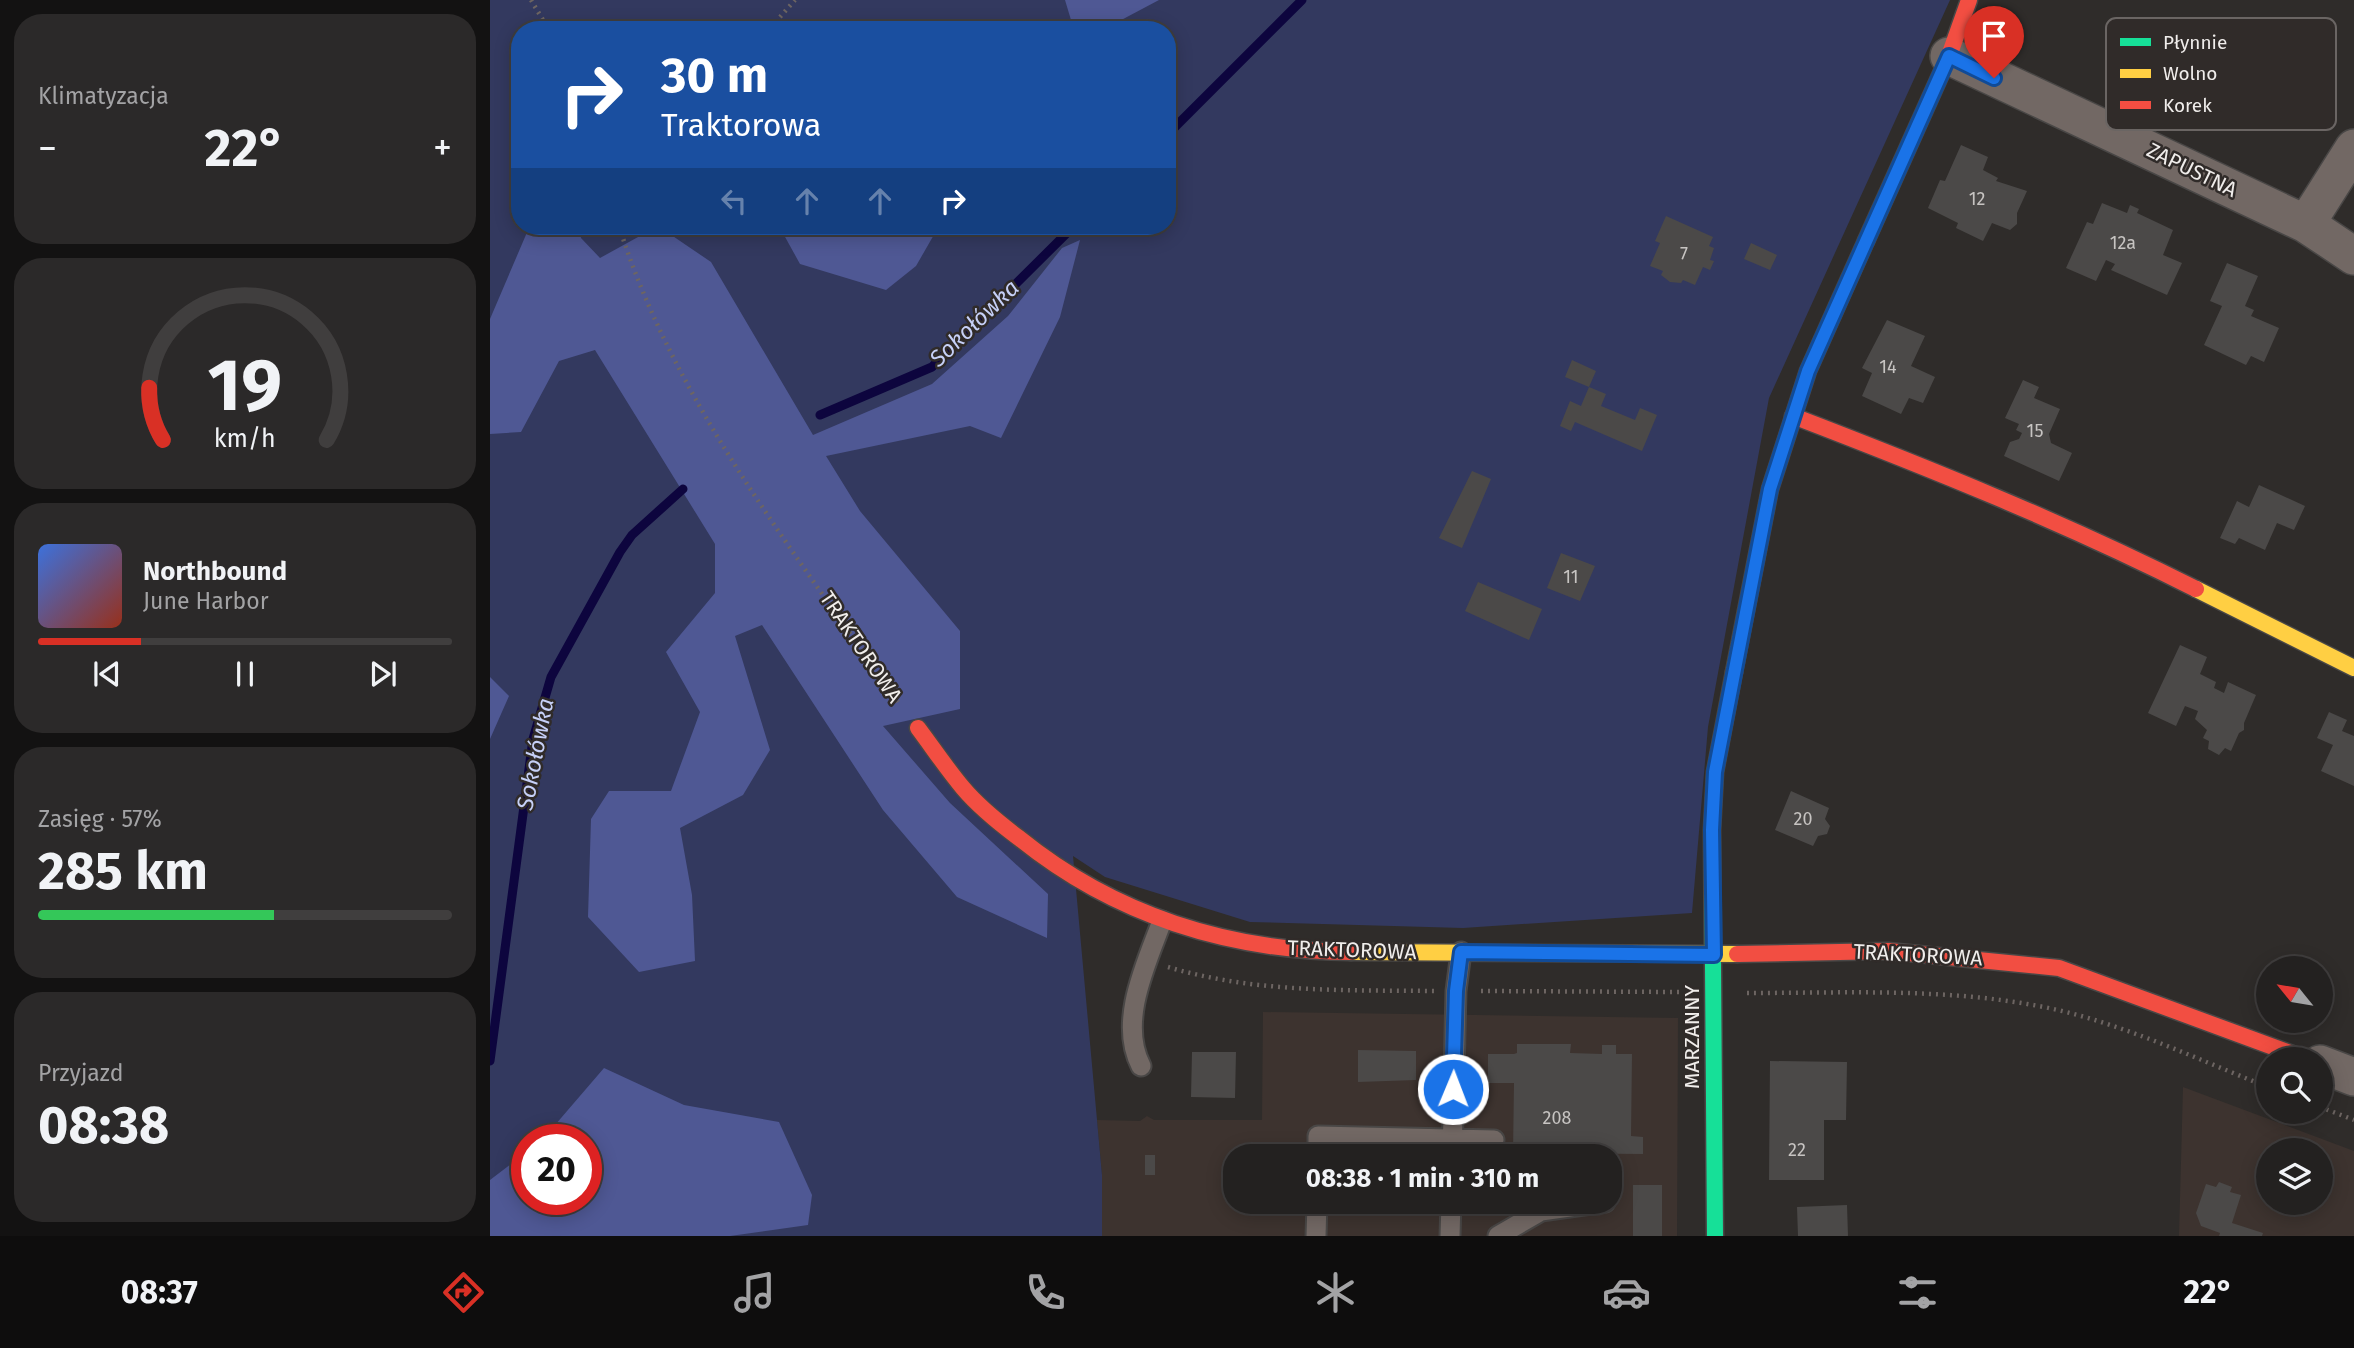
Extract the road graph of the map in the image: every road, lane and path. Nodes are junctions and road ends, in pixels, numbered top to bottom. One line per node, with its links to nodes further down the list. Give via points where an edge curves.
1 (530, 0): 5 (path)
2 (794, 0): 4 (path)
3 (1969, 0): 6 (street, MARZANNY)
4 (780, 17)
5 (544, 21)
6 (1949, 56): 7 (street, ZAPUSTNA); 13 (street, MARZANNY, via 1808,371)
7 (2106, 130)
8 (2106, 130): 10 (street, ZAPUSTNA)
9 (2354, 148): 10 (street)
10 (2306, 224): 12 (street, ZAPUSTNA)
11 (622, 235): 15 (path, TRAKTOROWA, via 647,303 719,441)
12 (2354, 256)
13 (1793, 416): 14 (street, via 1934,470 2136,559); 18 (street, MARZANNY, via 1770,489 1715,772)
14 (2354, 668)
15 (918, 728): 16 (street, TRAKTOROWA, via 964,789 1023,845 1109,899)
16 (1161, 921): 17 (street, TRAKTOROWA, via 1233,941 1308,953); 20 (lane, via 1137,998 1132,1031 1133,1050)
17 (1461, 952): 18 (street, TRAKTOROWA); 28 (lane)
18 (1714, 955): 19 (street, TRAKTOROWA, via 1888,951 2059,968); 36 (street, MARZANNY)
19 (2273, 1047)
20 (1141, 1066)
21 (2333, 1069): 22 (street)
22 (2354, 1077)
23 (2333, 1112): 24 (path)
24 (2354, 1120)
25 (1494, 1140): 29 (lane)
26 (1318, 1144): 27 (lane, via 1318,1136)
27 (1407, 1144)
28 (1452, 1144)
29 (1473, 1144)
30 (1317, 1214): 33 (lane)
31 (1451, 1214): 34 (lane)
32 (1537, 1214): 35 (lane)
33 (1316, 1236)
34 (1450, 1236)
35 (1498, 1236)
36 (1715, 1236)

